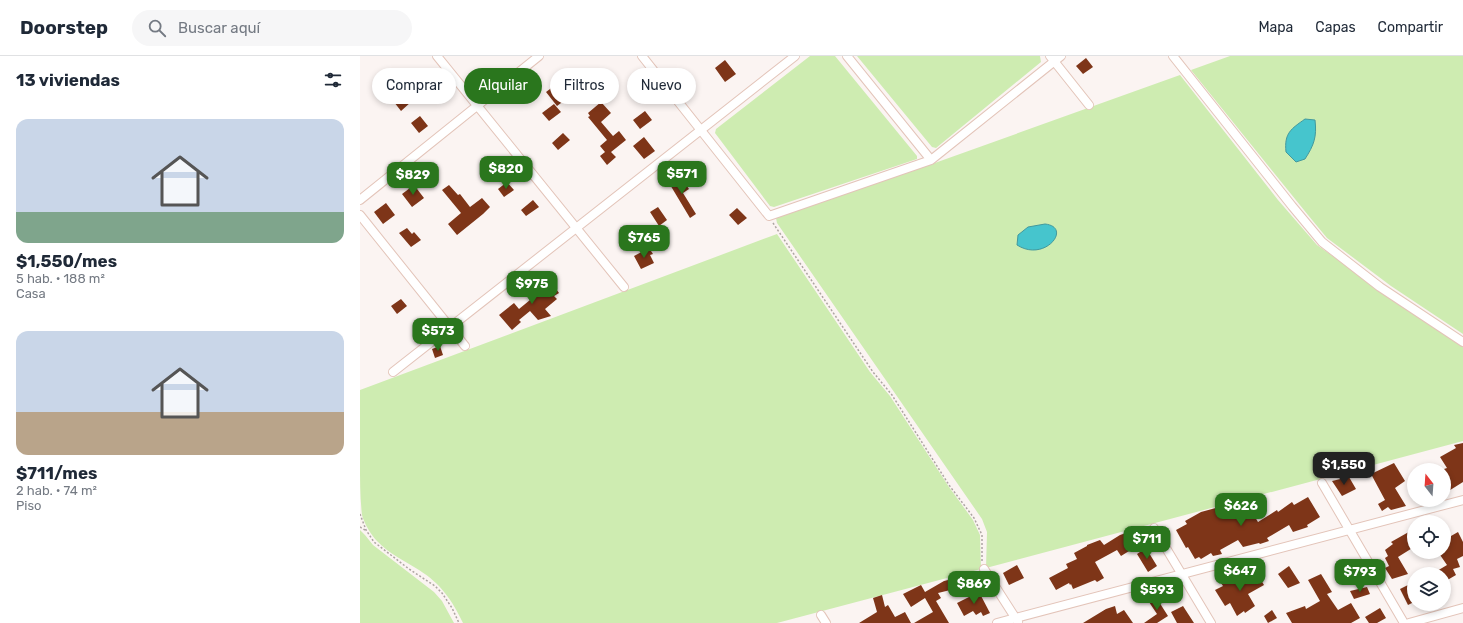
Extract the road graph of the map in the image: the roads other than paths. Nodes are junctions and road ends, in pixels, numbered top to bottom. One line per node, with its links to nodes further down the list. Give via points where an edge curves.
1 (437, 56): 9 (street)
2 (539, 56): 9 (street)
3 (642, 56): 10 (street)
4 (795, 56): 10 (street)
5 (847, 56): 11 (street)
6 (1173, 56): 17 (street, via 1322,242 1380,287)
7 (1055, 58): 8 (street); 11 (street)
8 (1089, 105)
9 (477, 106): 12 (street); 14 (street)
10 (701, 130): 11 (street, via 769,216); 14 (street)
11 (931, 160)
12 (360, 200)
13 (360, 215): 16 (street)
14 (576, 228): 15 (street); 16 (street)
15 (624, 287)
16 (450, 327): 18 (street); 19 (street)
17 (1463, 342)
18 (465, 346)
19 (393, 372)
20 (1322, 483): 23 (street)
21 (1463, 500): 23 (street)
22 (1154, 528): 25 (street)
23 (1349, 530): 25 (street); 32 (street)
24 (984, 569): 28 (street)
25 (1182, 574): 28 (street); 31 (street)
26 (1463, 608): 33 (street)
27 (821, 615): 29 (street)
28 (1017, 621): 30 (street)
29 (826, 623)
30 (997, 623)
31 (1211, 623)
32 (1404, 623)
33 (1409, 623)

